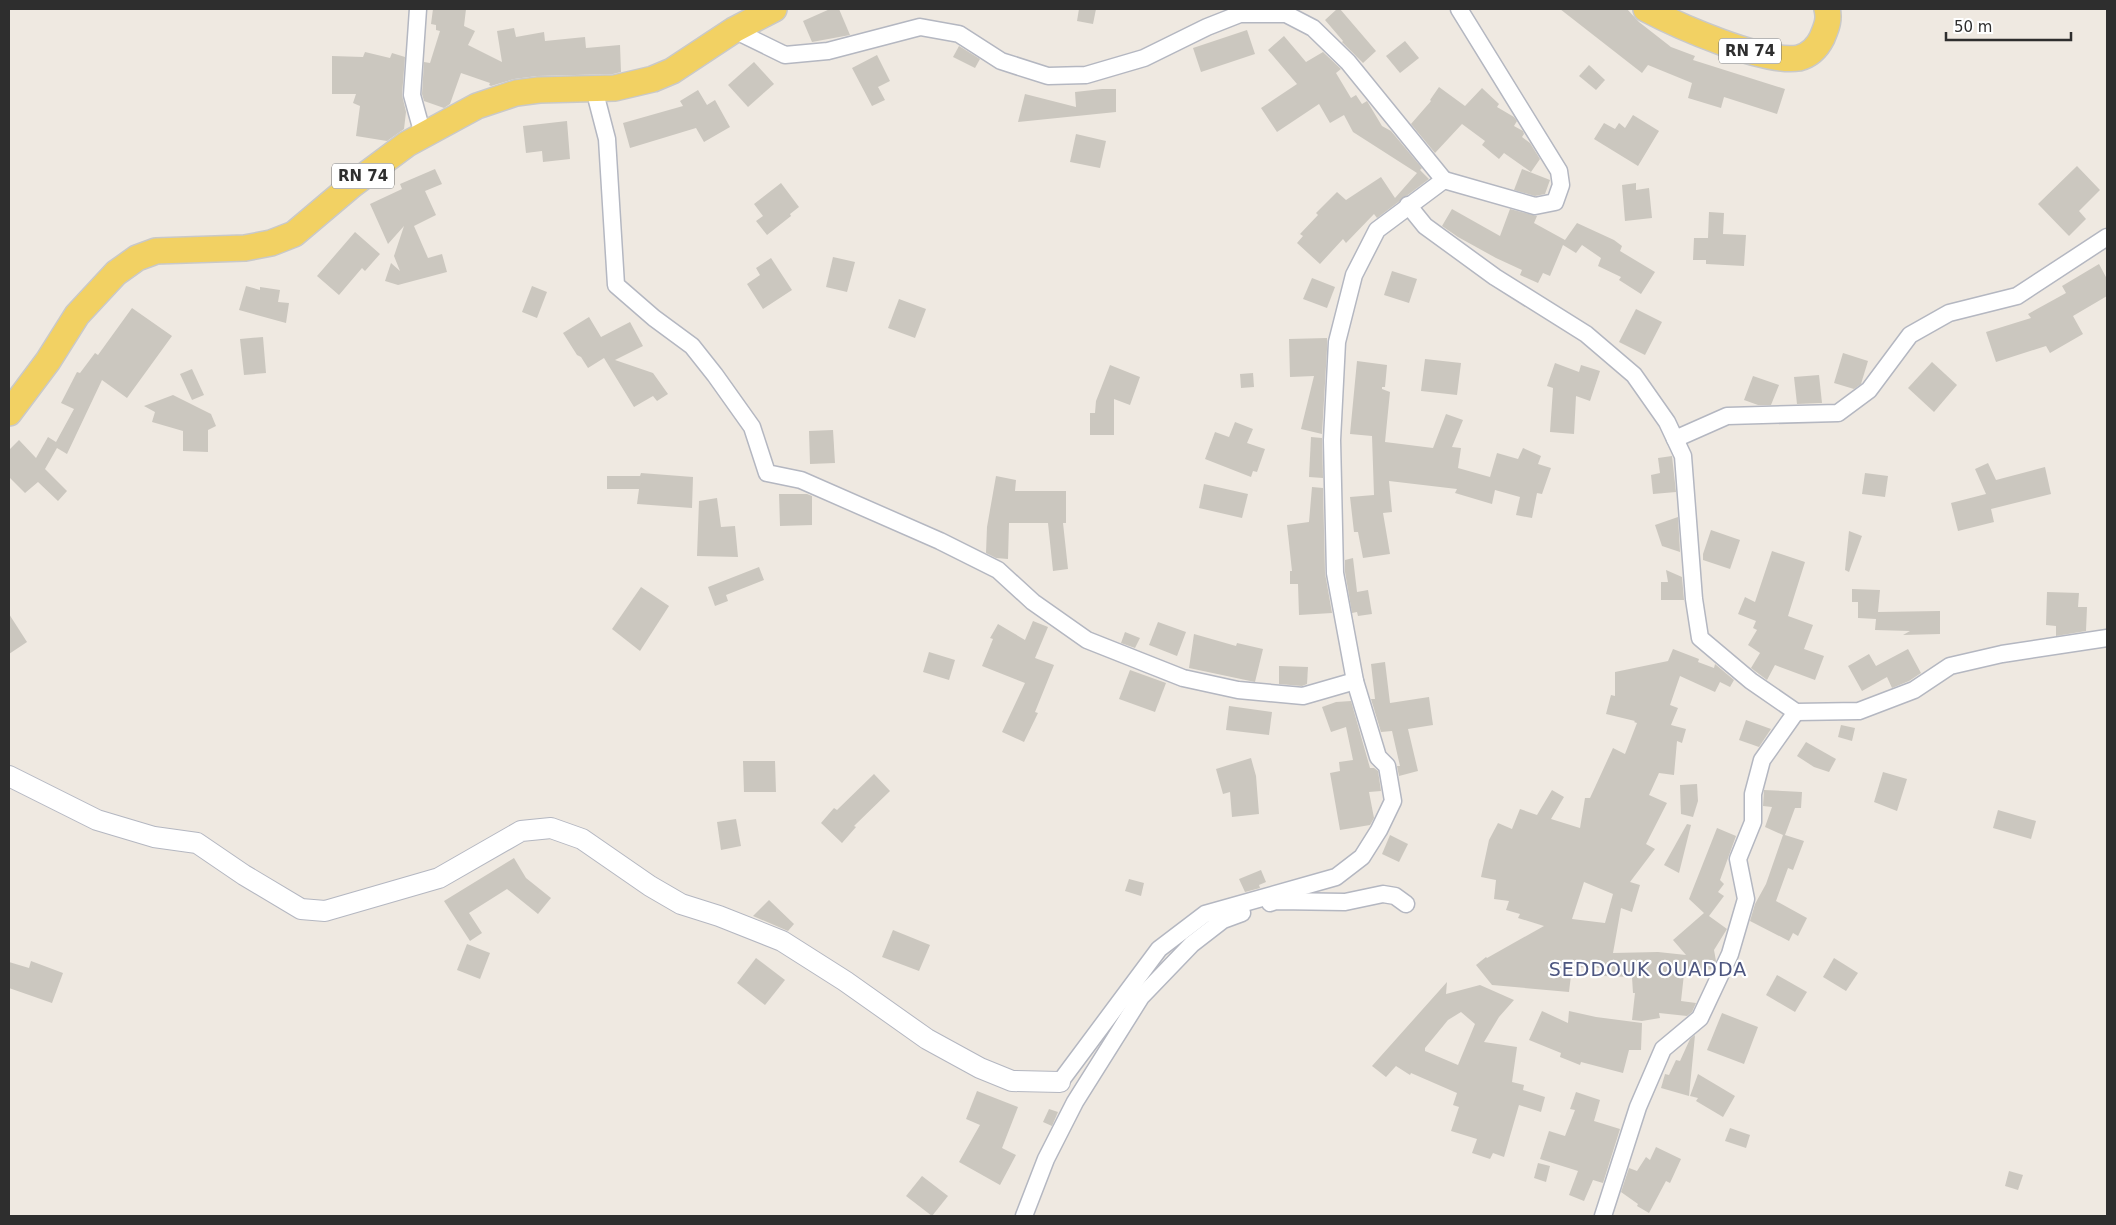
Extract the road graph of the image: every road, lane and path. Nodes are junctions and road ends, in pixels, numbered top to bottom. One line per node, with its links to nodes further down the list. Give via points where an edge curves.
1 (418, 9): 8 (street, via 412,94)
2 (774, 9): 6 (main road, RN 74)
3 (1459, 9): 9 (street, via 1559,171 1561,186 1555,202 1535,206)
4 (1646, 9): 5 (main road, RN 74, via 1741,48 1799,58 1810,54 1819,43 1827,27)
5 (1827, 9)
6 (734, 30): 7 (main road, RN 74, via 685,63 659,76 628,86); 9 (street, via 785,55 828,51 920,27 959,34 1001,61 1048,76 1086,75 1144,58 1240,14 1286,14 1313,28 1348,62)
7 (594, 89): 8 (main road, RN 74, via 516,93 478,106); 15 (street, via 607,139 616,285 692,346 752,427 767,473 801,480 940,541 998,570 1033,602 1087,640 1183,678 1238,690 1303,696)
8 (423, 135): 12 (main road, RN 74, via 352,185 294,234 272,243 245,248 156,251 137,258 116,273 77,315)
9 (1444, 180): 10 (street)
10 (1408, 205): 13 (street, via 1425,226 1495,276 1586,334 1634,375); 15 (street, via 1377,230 1354,274 1337,342 1332,440 1335,573)
11 (2107, 238): 13 (street, via 2017,296 1949,313 1910,335 1868,390 1838,413 1727,416)
12 (9, 413)
13 (1675, 439): 16 (street, via 1683,456 1700,638 1751,681)
14 (2107, 638): 16 (street, via 2002,654 1950,666 1914,690 1859,711)
15 (1356, 681): 19 (street, via 1378,757 1387,766 1393,801 1362,857 1336,877 1204,914 1159,949)
16 (1796, 712): 21 (street, via 1762,760 1753,794 1753,822 1738,859 1746,899 1730,954 1700,1018 1663,1049 1638,1108)
17 (9, 776): 19 (street, via 97,820 154,837 197,844 301,909 325,911 439,878 521,831 551,828 582,839 681,904 782,942 845,980 927,1039 980,1068 1012,1081)
18 (1406, 904): 20 (street, via 1394,896 1383,894 1345,902 1276,900 1223,920 1192,944 1141,997 1075,1102 1046,1159)
19 (1060, 1082)
20 (1024, 1216)
21 (1603, 1216)

